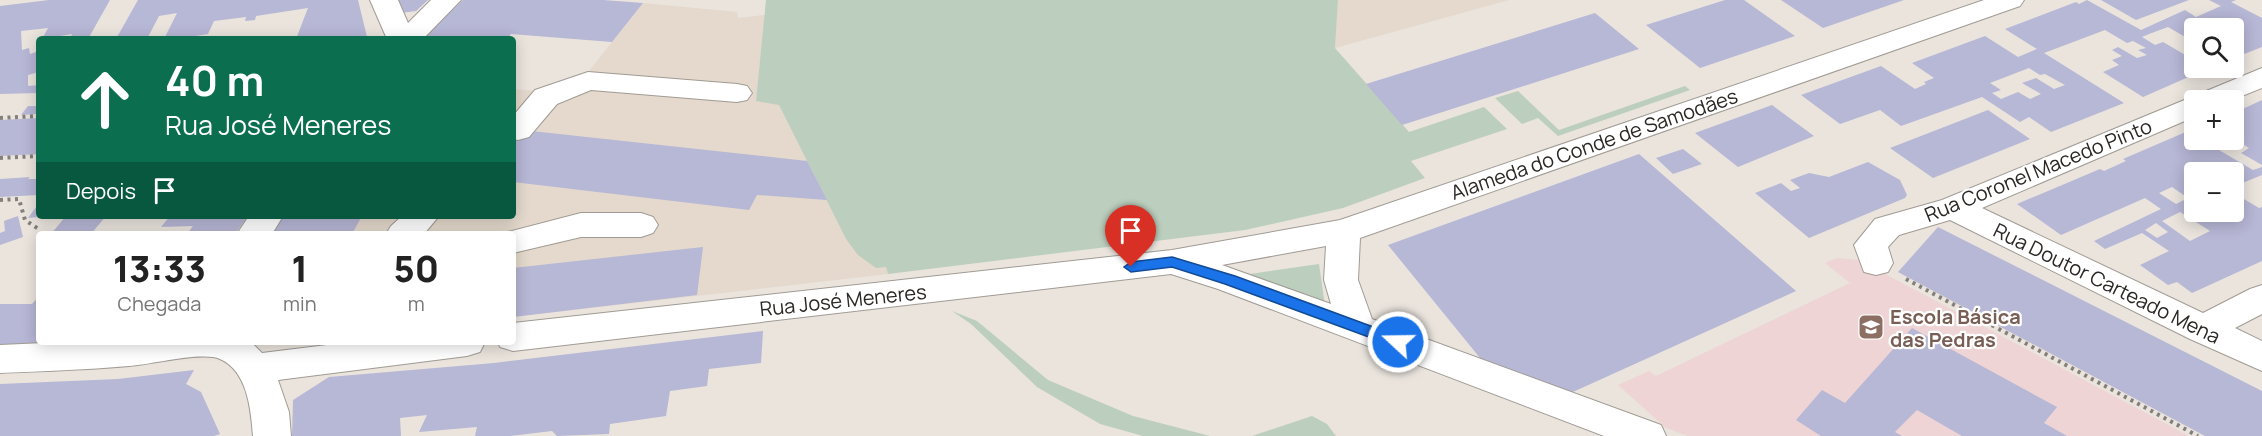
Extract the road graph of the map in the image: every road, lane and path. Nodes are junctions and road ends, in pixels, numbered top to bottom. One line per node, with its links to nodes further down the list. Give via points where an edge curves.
1 (384, 0): 4 (street)
2 (447, 0): 5 (street)
3 (2010, 0): 21 (street, Alameda do Conde de Samodães)
4 (400, 36)
5 (410, 36)
6 (2262, 77): 7 (street)
7 (2231, 90)
8 (737, 93): 12 (street, via 588,81 546,97)
9 (2184, 110): 16 (street, Rua Coronel Macedo Pinto)
10 (36, 116): 11 (path)
11 (0, 118)
12 (518, 130)
13 (36, 156): 14 (path)
14 (0, 158)
15 (0, 200): 19 (path, via 19,199 25,220)
16 (1953, 208): 24 (street, Rua Coronel Macedo Pinto, via 1887,227 1871,245); 27 (street, Rua Doutor Carteado Mena)
17 (420, 219): 20 (street)
18 (640, 225): 22 (street, via 581,225)
19 (40, 230)
20 (406, 231)
21 (1344, 231): 23 (street, Alameda do Conde de Samodães); 26 (street, via 1341,280)
22 (516, 240)
23 (1172, 262): 26 (street); 28 (street, Rua José Meneres)
24 (1876, 263): 38 (path)
25 (2262, 298): 27 (street)
26 (1357, 327): 37 (street)
27 (2204, 329): 33 (street, Rua Doutor Carteado Mena)
28 (516, 337)
29 (186, 345): 34 (street, via 134,352)
30 (219, 345): 35 (street, via 231,347)
31 (414, 345): 32 (street)
32 (325, 350): 35 (street)
33 (2262, 357)
34 (0, 359)
35 (255, 368): 36 (street)
36 (272, 436)
37 (1647, 436)
38 (2198, 436)

